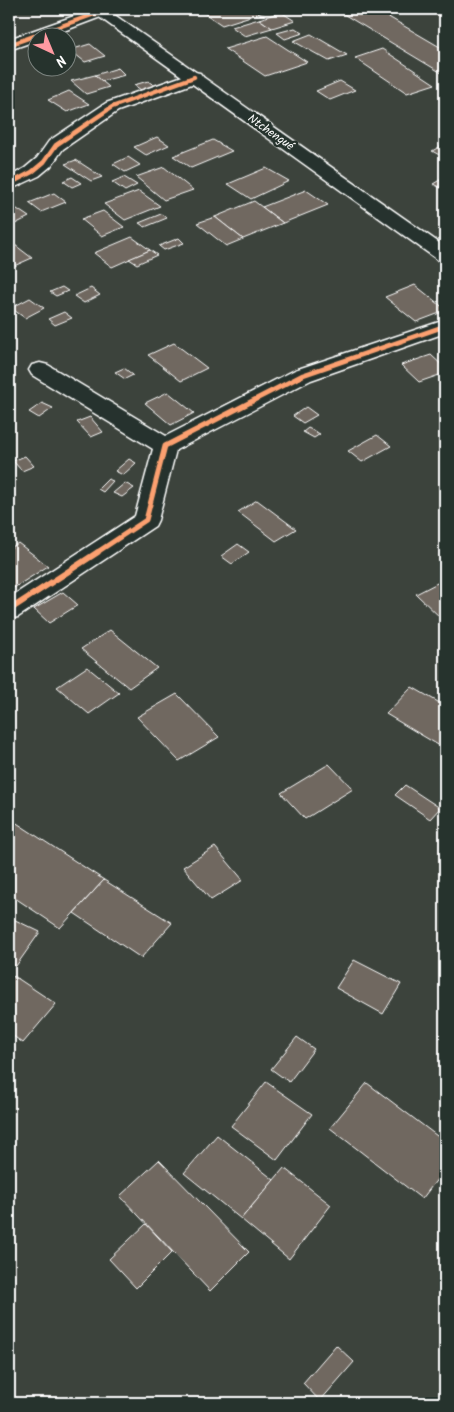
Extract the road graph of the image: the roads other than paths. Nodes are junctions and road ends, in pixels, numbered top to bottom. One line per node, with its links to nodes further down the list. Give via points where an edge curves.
1 (98, 10): 2 (street); 3 (street, Ntchengué)
2 (9, 45)
3 (194, 77): 4 (street, via 112,107 56,145 32,172); 5 (street, Ntchengué)
4 (9, 184)
5 (445, 256)
6 (445, 326): 8 (street, via 303,375)
7 (40, 370): 8 (street)
8 (165, 446): 9 (street, via 146,520)
9 (9, 610)

